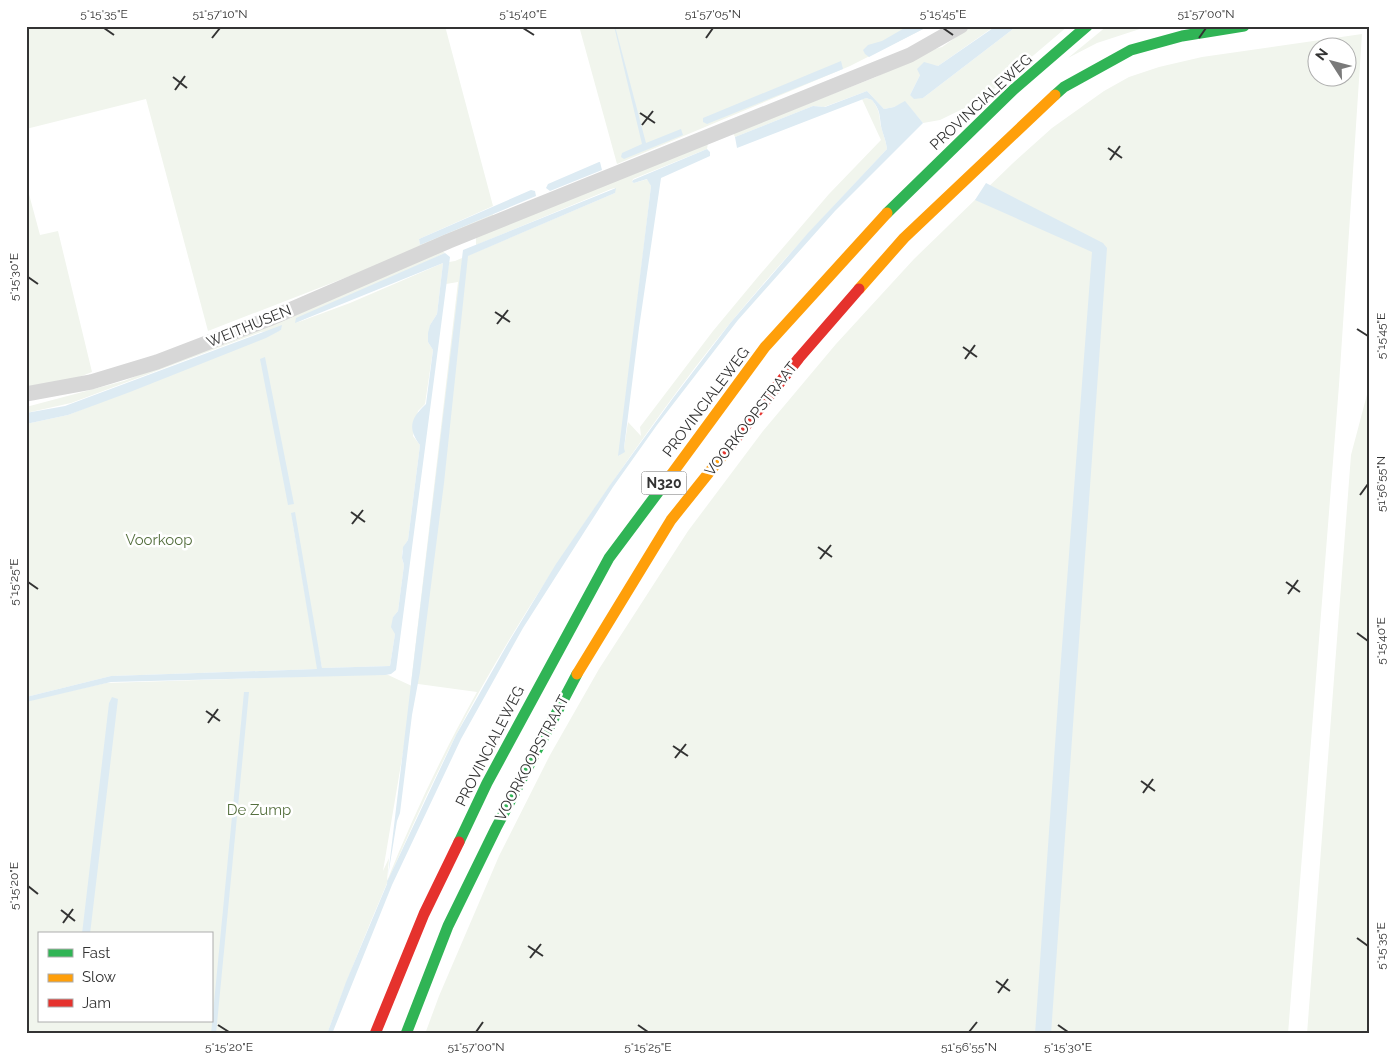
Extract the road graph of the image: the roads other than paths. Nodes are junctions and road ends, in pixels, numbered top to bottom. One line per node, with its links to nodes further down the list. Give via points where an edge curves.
1 (961, 26): 4 (street, WEITHUSEN, via 910,55 465,234 269,319 157,362 91,382)
2 (1087, 26): 5 (main road, PROVINCIALEWEG / N320, via 1012,91 880,219 759,355 609,558 487,783 424,914)
3 (1244, 26): 6 (main road, VOORKOOPSTRAAT, via 1182,36 1131,50 1064,87 904,238 799,358 670,520 578,672 448,926)
4 (26, 394)
5 (375, 1034)
6 (406, 1034)

